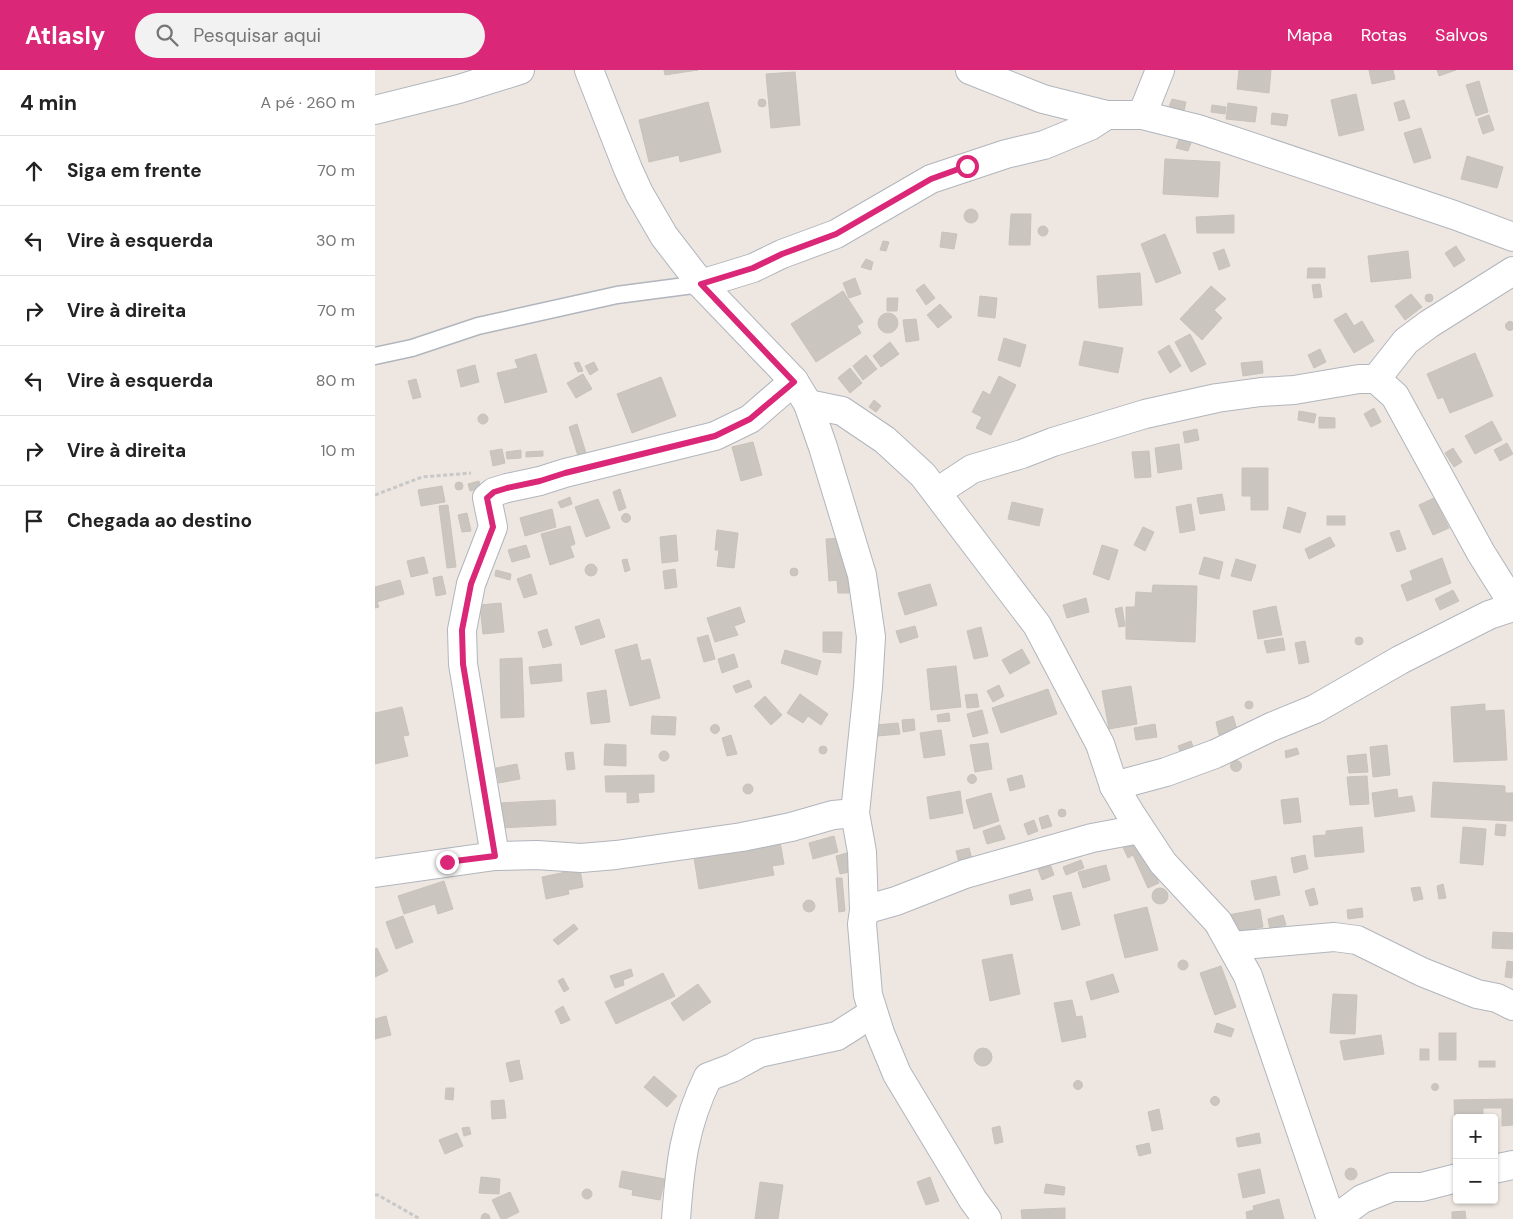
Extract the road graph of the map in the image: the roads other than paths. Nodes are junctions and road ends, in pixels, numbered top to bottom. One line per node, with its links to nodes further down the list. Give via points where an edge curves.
1 (520, 70): 5 (street)
2 (589, 70): 10 (street, via 639,193 664,236)
3 (970, 70): 6 (street, via 1043,99)
4 (1160, 70): 7 (street)
5 (375, 110)
6 (1107, 115): 7 (street); 10 (street, via 1044,146 1006,154 931,179 836,234 753,268)
7 (1142, 115): 8 (street, via 1198,129)
8 (1513, 237)
9 (1513, 271): 12 (street, via 1406,341)
10 (701, 284): 11 (lane, via 617,295 478,326 412,348); 13 (street)
11 (375, 356)
12 (1375, 379): 15 (street, via 1217,398 1145,414 972,469); 16 (street, via 1395,396)
13 (794, 382): 14 (street); 20 (street, via 750,419 715,436 507,488 487,498 493,527 471,584 462,630 463,664)
14 (808, 404): 15 (street, via 842,411 885,440); 18 (street, via 862,575 871,637 869,687)
15 (937, 492): 17 (street, via 1037,625 1100,744)
16 (1513, 605): 17 (street, via 1424,648 1315,709 1215,754 1167,772)
17 (1115, 786): 19 (street)
18 (855, 813): 20 (street, via 833,814 742,837 616,855 581,858); 22 (street, via 863,852)
19 (1140, 829): 22 (street, via 1093,838 965,874); 23 (street, via 1163,863 1218,922)
20 (495, 856): 21 (street)
21 (375, 873)
22 (865, 910): 25 (street, via 862,924 868,994)
23 (1231, 946): 24 (street, via 1334,937 1357,940 1422,972); 31 (street, via 1248,976)
24 (1513, 1006)
25 (873, 1013): 29 (street, via 837,1036 759,1054 708,1077 685,1136); 30 (street, via 897,1074)
26 (1513, 1165): 27 (street)
27 (1498, 1168)
28 (1453, 1179): 32 (street, via 1422,1187 1392,1187 1362,1199)
29 (676, 1219)
30 (987, 1219)
31 (1331, 1219)
32 (1335, 1219)

